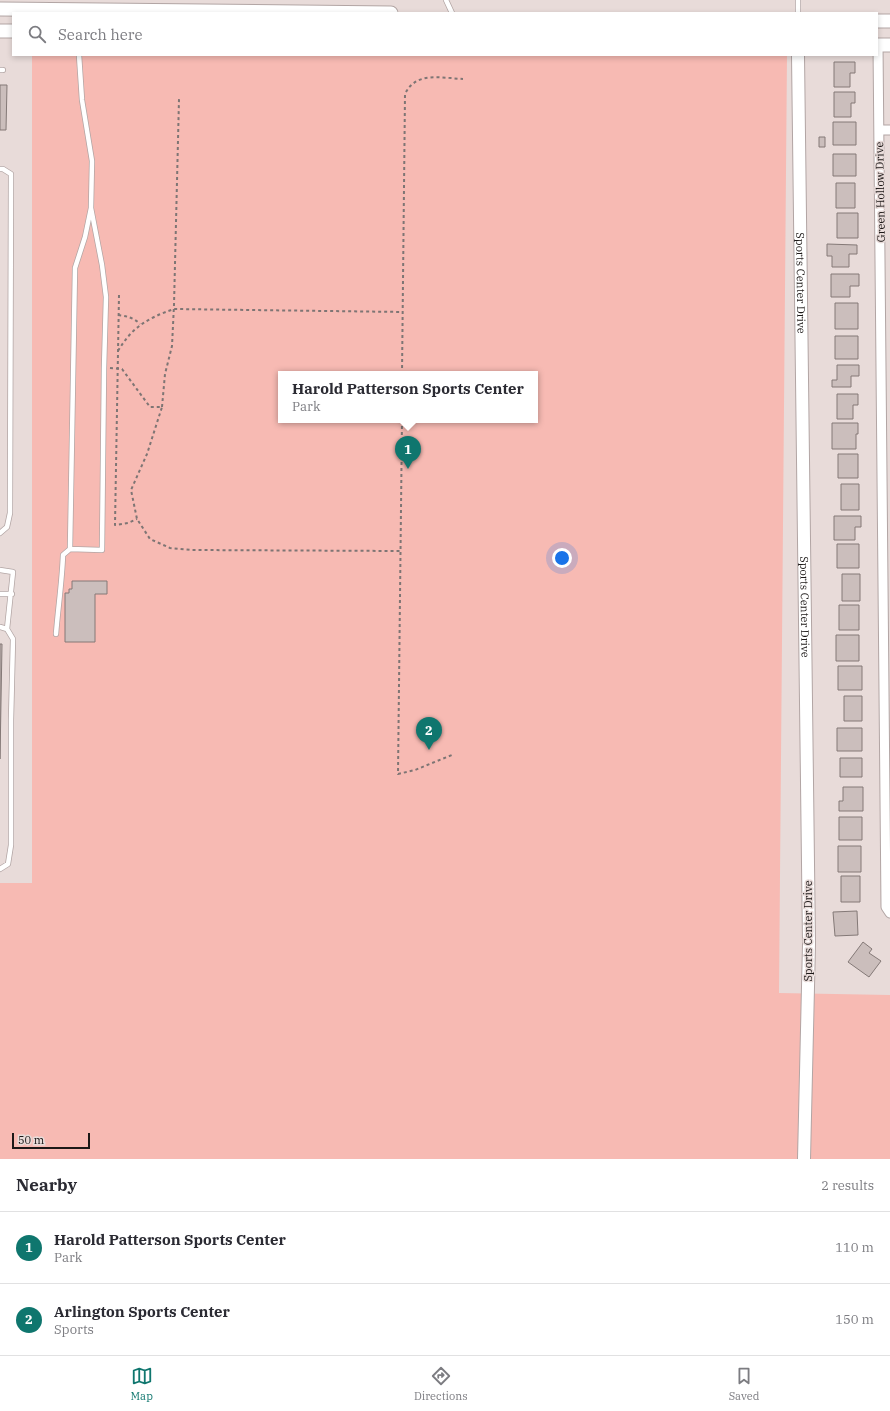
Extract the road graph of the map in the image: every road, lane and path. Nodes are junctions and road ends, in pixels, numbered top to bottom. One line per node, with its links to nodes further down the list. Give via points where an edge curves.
1 (446, 0): 6 (lane)
2 (798, 0): 7 (lane)
3 (74, 8): 4 (main road); 5 (main road)
4 (0, 9)
5 (328, 12)
6 (452, 12)
7 (798, 12)
8 (878, 21): 9 (main road)
9 (890, 21)
10 (0, 31): 11 (main road)
11 (12, 31)
12 (882, 45): 17 (street, Green Hollow Drive)
13 (80, 56): 20 (lane, via 82,100 92,161)
14 (798, 56): 51 (street, Sports Center Drive, via 809,937)
15 (462, 79): 25 (path, via 420,79 409,86 406,94)
16 (179, 99): 24 (path)
17 (879, 130): 18 (street); 21 (street, Green Hollow Drive)
18 (890, 130)
19 (0, 168): 37 (lane, via 11,174 10,513 7,527)
20 (91, 208): 29 (lane, via 106,297); 38 (lane, via 75,268)
21 (880, 262): 22 (street); 32 (street, Green Hollow Drive)
22 (890, 262)
23 (118, 295): 26 (path)
24 (174, 309): 25 (path); 27 (path); 33 (path, via 172,346 165,374)
25 (403, 312): 31 (path)
26 (118, 315): 27 (path, via 127,316); 28 (path)
27 (140, 324): 28 (path)
28 (118, 351): 30 (path)
29 (104, 368): 30 (path); 38 (lane, via 102,550)
30 (118, 368): 33 (path, via 122,369 150,407); 35 (path, via 114,525)
31 (402, 371)
32 (886, 396): 36 (street, Green Hollow Drive)
33 (162, 407): 35 (path, via 132,490)
34 (402, 423): 39 (path)
35 (137, 519): 39 (path, via 150,539 170,548)
36 (886, 530): 46 (street, Green Hollow Drive)
37 (0, 533)
38 (70, 549): 45 (lane, via 63,555)
39 (400, 551): 47 (path, via 398,774)
40 (0, 570): 42 (lane, via 13,572)
41 (0, 594): 42 (lane)
42 (12, 594): 44 (lane)
43 (0, 627): 44 (lane)
44 (7, 629): 49 (lane, via 13,639 11,845 8,864)
45 (56, 634)
46 (887, 663): 48 (street, Green Hollow Drive)
47 (452, 755)
48 (888, 791): 50 (street, Green Hollow Drive, via 886,907)
49 (0, 869)
50 (890, 913)
51 (804, 1159)

